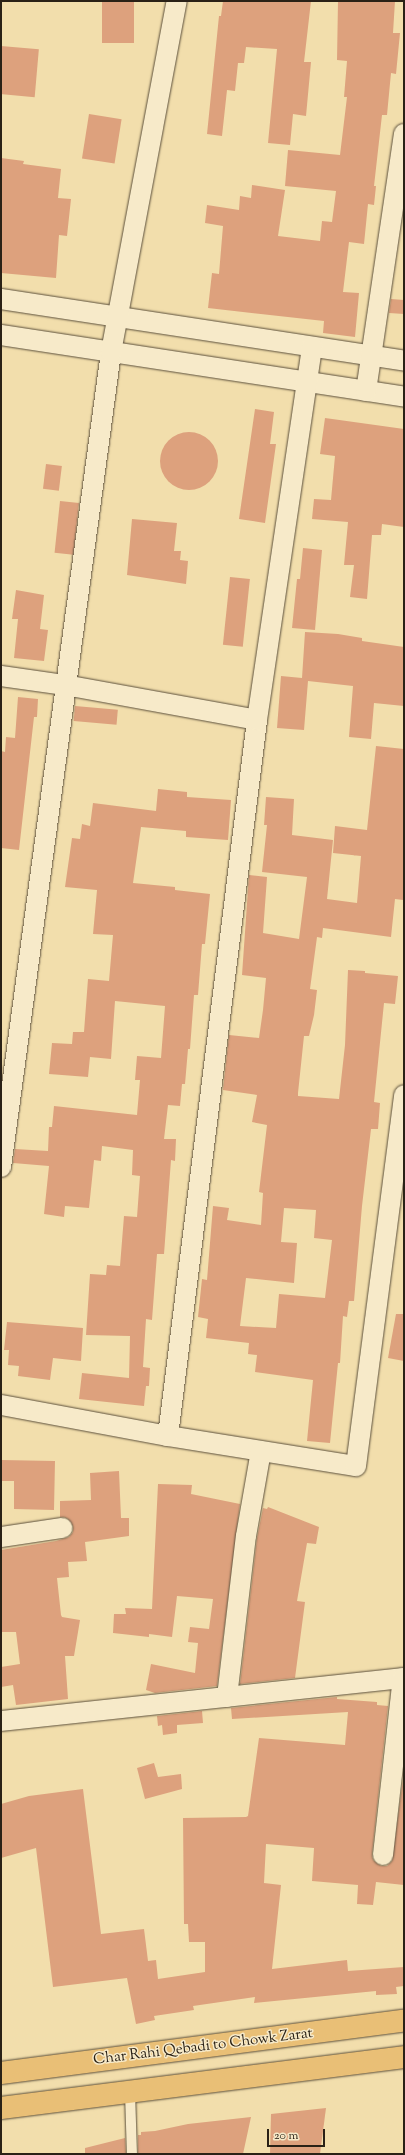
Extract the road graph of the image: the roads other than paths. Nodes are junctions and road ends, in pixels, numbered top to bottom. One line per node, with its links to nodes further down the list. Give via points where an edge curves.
1 (177, 1): 4 (street)
2 (404, 134): 8 (street)
3 (1, 299): 4 (street)
4 (118, 317): 6 (street); 7 (street)
5 (1, 335): 7 (street)
6 (312, 347): 8 (street); 10 (street)
7 (112, 352): 10 (street); 14 (street)
8 (371, 356): 9 (street); 11 (street)
9 (404, 361)
10 (307, 382): 11 (street); 15 (street)
11 (366, 391): 12 (street)
12 (404, 397)
13 (1, 676): 14 (street)
14 (65, 685): 15 (street); 17 (street)
15 (257, 720): 19 (street)
16 (404, 1094): 20 (street, via 356,1466)
17 (1, 1167)
18 (1, 1405): 19 (street)
19 (168, 1436): 20 (street)
20 (261, 1451): 24 (street, via 246,1536)
21 (62, 1528): 22 (street)
22 (1, 1537)
23 (403, 1678): 24 (street); 26 (street)
24 (227, 1697): 25 (street)
25 (1, 1722)
26 (384, 1855)
27 (404, 2021): 29 (highway, Char Rahi Qebadi to Chowk Zarat)
28 (404, 2057): 30 (highway)
29 (1, 2073)
30 (130, 2092): 31 (highway); 32 (lane)
31 (1, 2108)
32 (132, 2154)

